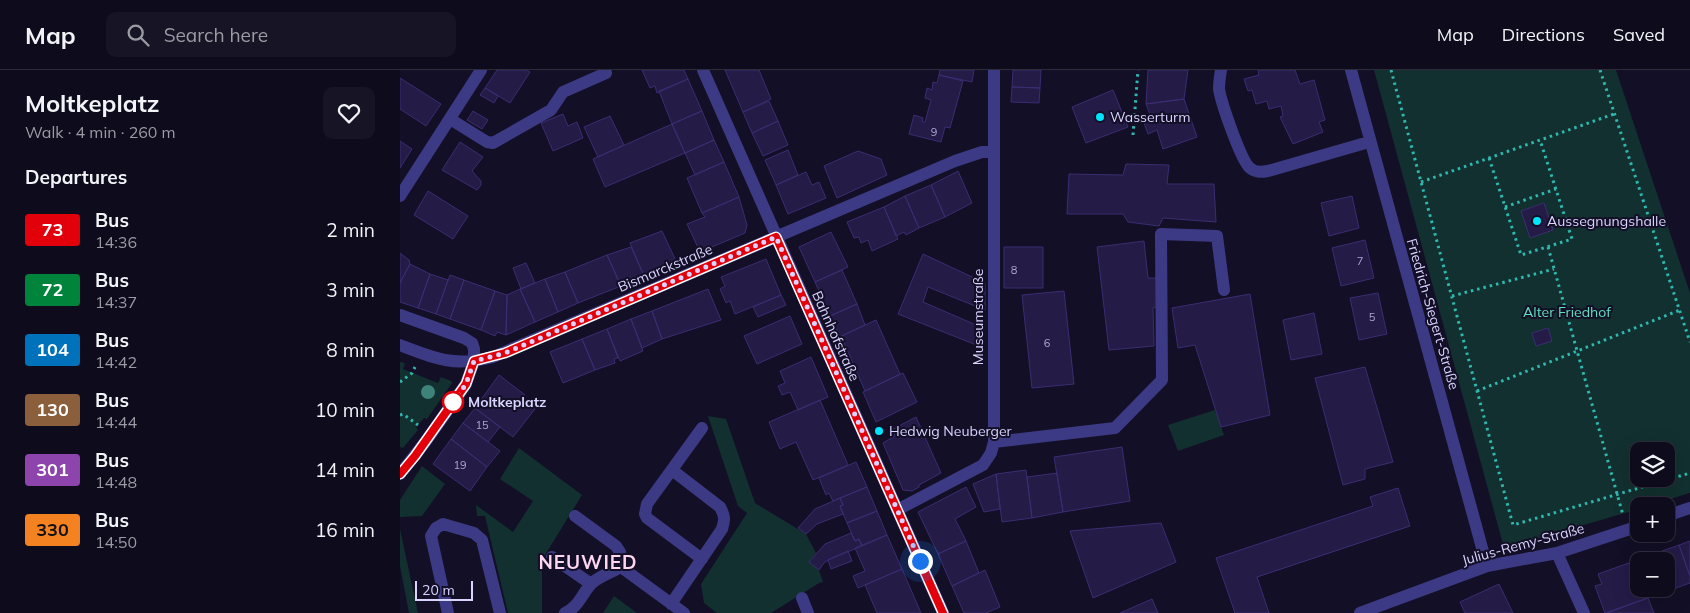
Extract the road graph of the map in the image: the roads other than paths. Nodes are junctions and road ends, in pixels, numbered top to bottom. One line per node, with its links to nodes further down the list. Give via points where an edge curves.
1 (481, 70): 7 (street)
2 (703, 70): 11 (street, Bahnhofstraße)
3 (994, 70): 9 (street, Museumstraße)
4 (1221, 70): 8 (street, via 1221,99 1243,160 1258,172)
5 (1351, 70): 8 (street, Friedrich-Siegert-Straße)
6 (606, 74): 7 (street, via 563,92 551,110 493,143)
7 (450, 119): 10 (street)
8 (1369, 142): 28 (street, Friedrich-Siegert-Straße)
9 (993, 152): 11 (street, Bismarckstraße, via 982,152 955,161); 17 (street, Museumstraße)
10 (400, 196)
11 (776, 237): 15 (street, Bismarckstraße, via 505,353); 21 (street, Bahnhofstraße)
12 (1224, 290): 17 (street, via 1218,236 1161,234 1162,380 1115,428)
13 (400, 315): 15 (street, via 468,340 474,349)
14 (400, 346): 15 (street, Bismarckstraße, via 440,360)
15 (474, 361): 19 (street, via 466,384)
16 (702, 428): 18 (street)
17 (994, 442): 21 (street, Museumstraße, via 984,465)
18 (672, 470): 27 (street, via 720,507 724,514 722,529); 27 (street, via 647,504 645,514)
19 (400, 474)
20 (1690, 508): 22 (street)
21 (897, 510): 38 (street, Bahnhofstraße)
22 (1675, 513)
23 (575, 516): 29 (street, via 616,546 620,552)
24 (1630, 529): 25 (street, Julius-Remy-Straße)
25 (1557, 553): 28 (street, Julius-Remy-Straße); 40 (street)
26 (552, 557): 30 (street)
27 (702, 560): 32 (street)
28 (1487, 566): 39 (street, Julius-Remy-Straße)
29 (621, 567): 30 (street); 32 (street)
30 (591, 584): 35 (street, via 577,605)
31 (802, 598): 37 (street)
32 (671, 604): 36 (street)
33 (448, 613): 34 (street, via 431,536 443,524 474,533 482,540)
34 (500, 613)
35 (565, 613)
36 (684, 613)
37 (808, 613)
38 (943, 613)
39 (1360, 613)
40 (1584, 613)

